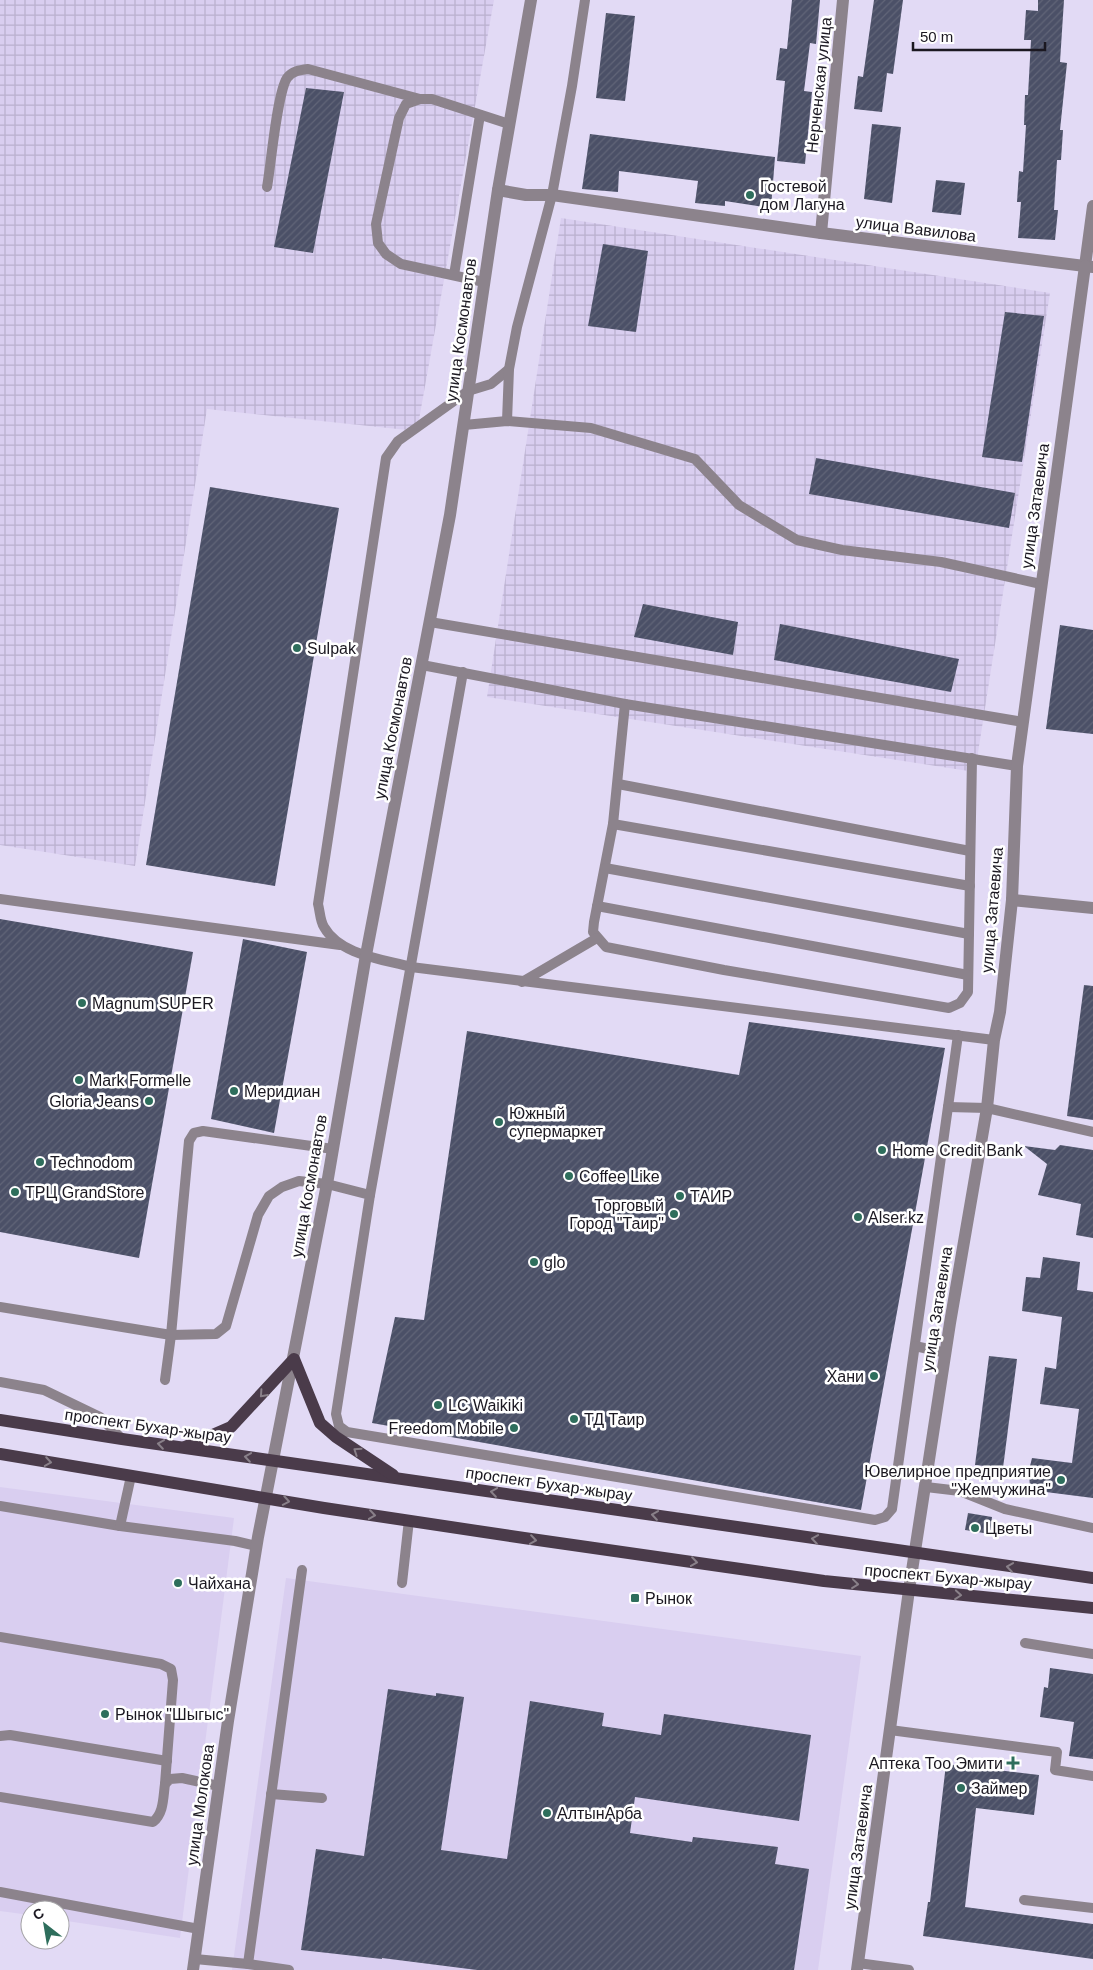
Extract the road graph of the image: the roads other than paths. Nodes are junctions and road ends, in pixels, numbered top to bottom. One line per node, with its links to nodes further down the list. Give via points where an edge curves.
1 (531, 0): 6 (street, улица Космонавтов)
2 (585, 0): 9 (lane)
3 (843, 0): 11 (street, Нерченская улица)
4 (420, 99): 5 (lane, via 432,99); 7 (lane, via 308,69 297,70 287,78 282,94); 13 (lane, via 406,104 400,118 376,224 378,243 386,254 401,264)
5 (480, 115): 6 (lane); 13 (lane)
6 (509, 124): 8 (street, улица Космонавтов)
7 (267, 187)
8 (498, 190): 9 (street, улица Вавилова); 14 (street, улица Космонавтов)
9 (552, 195): 11 (street, улица Вавилова); 15 (lane)
10 (1093, 206): 12 (street, улица Затаевича)
11 (821, 233): 12 (street, улица Вавилова)
12 (1089, 267): 19 (street, улица Затаевича)
13 (454, 275): 14 (lane)
14 (484, 282): 16 (street, улица Космонавтов)
15 (509, 369): 16 (lane, via 491,384); 17 (lane)
16 (468, 391): 18 (street, улица Космонавтов); 38 (lane, via 398,440 386,458 318,904 324,926)
17 (507, 421): 18 (lane); 19 (lane, via 591,428 694,459 738,505 797,540 842,550 941,562)
18 (464, 425): 20 (street, улица Космонавтов)
19 (1041, 584): 24 (street, улица Затаевича)
20 (430, 622): 21 (street, улица Космонавтов); 24 (lane)
21 (422, 665): 22 (lane); 39 (street, улица Космонавтов)
22 (463, 672): 23 (lane); 40 (lane)
23 (625, 704): 25 (lane); 27 (lane)
24 (1023, 722): 26 (street, улица Затаевича)
25 (972, 758): 26 (lane); 29 (lane)
26 (1017, 766): 33 (street, улица Затаевича)
27 (618, 784): 28 (lane); 29 (lane)
28 (613, 824): 30 (lane); 31 (lane)
29 (970, 851): 31 (lane)
30 (605, 868): 34 (lane); 36 (lane)
31 (970, 886): 36 (lane)
32 (0, 899): 38 (lane)
33 (1012, 900): 35 (street); 44 (street, улица Затаевича)
34 (597, 906): 37 (lane, via 593,932); 41 (lane)
35 (1093, 908)
36 (969, 934): 41 (lane)
37 (597, 938): 41 (lane, via 606,947 652,957 949,1008 960,1003 968,992); 42 (lane)
38 (340, 945): 39 (lane)
39 (366, 955): 40 (lane); 48 (street, улица Космонавтов)
40 (411, 967): 42 (lane); 50 (lane)
41 (968, 975)
42 (522, 982): 43 (lane)
43 (958, 1036): 44 (lane); 45 (lane)
44 (994, 1040): 46 (street, улица Затаевича)
45 (948, 1107): 46 (lane); 53 (lane)
46 (987, 1108): 47 (lane); 54 (street, улица Затаевича)
47 (1093, 1132)
48 (333, 1149): 49 (street, улица Космонавтов); 52 (lane, via 203,1131 194,1133 189,1141)
49 (327, 1184): 50 (lane); 52 (lane, via 298,1181 269,1196 258,1214 226,1326 216,1334); 55 (street, улица Космонавтов)
50 (370, 1196): 53 (lane, via 336,1414 339,1426 346,1432 875,1520 885,1517 892,1509)
51 (0, 1307): 52 (lane)
52 (171, 1335): 56 (lane)
53 (915, 1346): 54 (lane)
54 (946, 1353): 65 (street, улица Затаевича)
55 (294, 1359): 60 (main road, one-way to 60, via 231,1427); 62 (street, улица Космонавтов); 64 (main road, one-way to 55, via 336,1438 320,1423)
56 (165, 1380)
57 (0, 1382): 59 (lane, via 44,1390 100,1417)
58 (0, 1420): 59 (main road, проспект Бухар-жырау)
59 (122, 1439): 60 (main road, проспект Бухар-жырау, one-way to 59)
60 (184, 1448): 62 (main road, проспект Бухар-жырау, one-way to 60)
61 (0, 1454): 63 (main road, проспект Бухар-жырау, one-way to 63)
62 (273, 1460): 64 (main road, проспект Бухар-жырау); 66 (street, улица Космонавтов)
63 (130, 1476): 66 (main road, проспект Бухар-жырау); 69 (lane)
64 (397, 1478): 72 (main road, проспект Бухар-жырау, one-way to 64)
65 (926, 1487): 70 (lane, via 960,1491 1005,1509); 72 (street, улица Затаевича)
66 (266, 1498): 68 (main road, проспект Бухар-жырау, one-way to 68); 71 (street, улица Молокова)
67 (0, 1506): 69 (lane)
68 (409, 1520): 75 (lane); 76 (main road, проспект Бухар-жырау, one-way to 76, via 776,1574)
69 (120, 1526): 71 (lane)
70 (1093, 1528)
71 (256, 1546): 86 (street, улица Молокова)
72 (916, 1554): 74 (main road, проспект Бухар-жырау, one-way to 72); 76 (street, улица Затаевича)
73 (302, 1570): 87 (lane)
74 (1093, 1578)
75 (402, 1583)
76 (910, 1590): 77 (main road, проспект Бухар-жырау, one-way to 77); 81 (street, улица Затаевича)
77 (1093, 1608)
78 (0, 1637): 83 (lane, via 161,1664 171,1669)
79 (1025, 1643): 80 (lane)
80 (1093, 1654)
81 (890, 1730): 84 (lane, via 1057,1752 1055,1770); 96 (street, улица Затаевича)
82 (0, 1736): 83 (lane, via 10,1734)
83 (167, 1761): 85 (lane)
84 (1093, 1776)
85 (165, 1784): 86 (lane, via 170,1779 182,1778); 88 (lane, via 162,1808 153,1822)
86 (219, 1786): 93 (street, улица Молокова)
87 (271, 1794): 89 (lane); 95 (lane)
88 (0, 1797)
89 (322, 1798)
90 (0, 1892): 93 (lane)
91 (1024, 1900): 92 (lane)
92 (1093, 1908)
93 (199, 1929): 94 (street, улица Молокова)
94 (194, 1964): 95 (lane)
95 (248, 1964): 97 (lane)
96 (858, 1967): 98 (lane)
97 (289, 1970)
98 (909, 1970)

